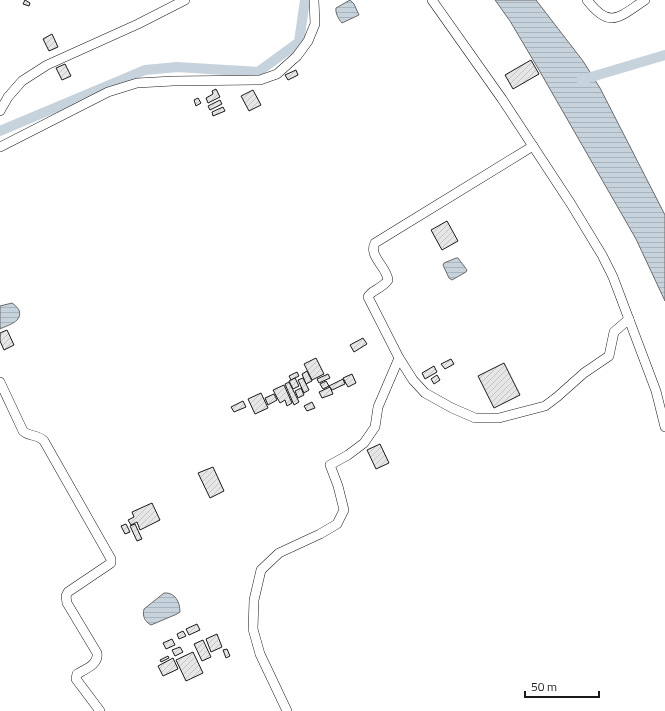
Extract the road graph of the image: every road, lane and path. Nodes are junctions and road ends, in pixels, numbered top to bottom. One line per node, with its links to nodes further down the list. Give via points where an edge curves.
1 (185, 0): 6 (street, via 47,65 22,81)
2 (314, 0): 8 (street, via 315,24 308,41 297,56 277,74 254,81 137,83 108,92)
3 (432, 0): 7 (street)
4 (587, 0): 5 (street, via 599,13 615,19)
5 (645, 0)
6 (0, 111)
7 (533, 146): 9 (street, via 602,255); 10 (street, via 372,247 388,280 368,297)
8 (0, 148)
9 (629, 319): 10 (street, via 614,332 609,356 584,373 557,397 545,406 499,418 475,418 425,393); 12 (street, via 656,391)
10 (399, 358): 14 (street, via 378,407 375,427 364,443 330,465 344,510 337,524 279,553 261,570 254,600 253,629 260,654)
11 (0, 382): 13 (street, via 22,431 39,436 44,441 111,559 111,563 68,592 66,596 98,658 77,674 76,679)
12 (665, 427)
13 (100, 711)
14 (288, 711)

